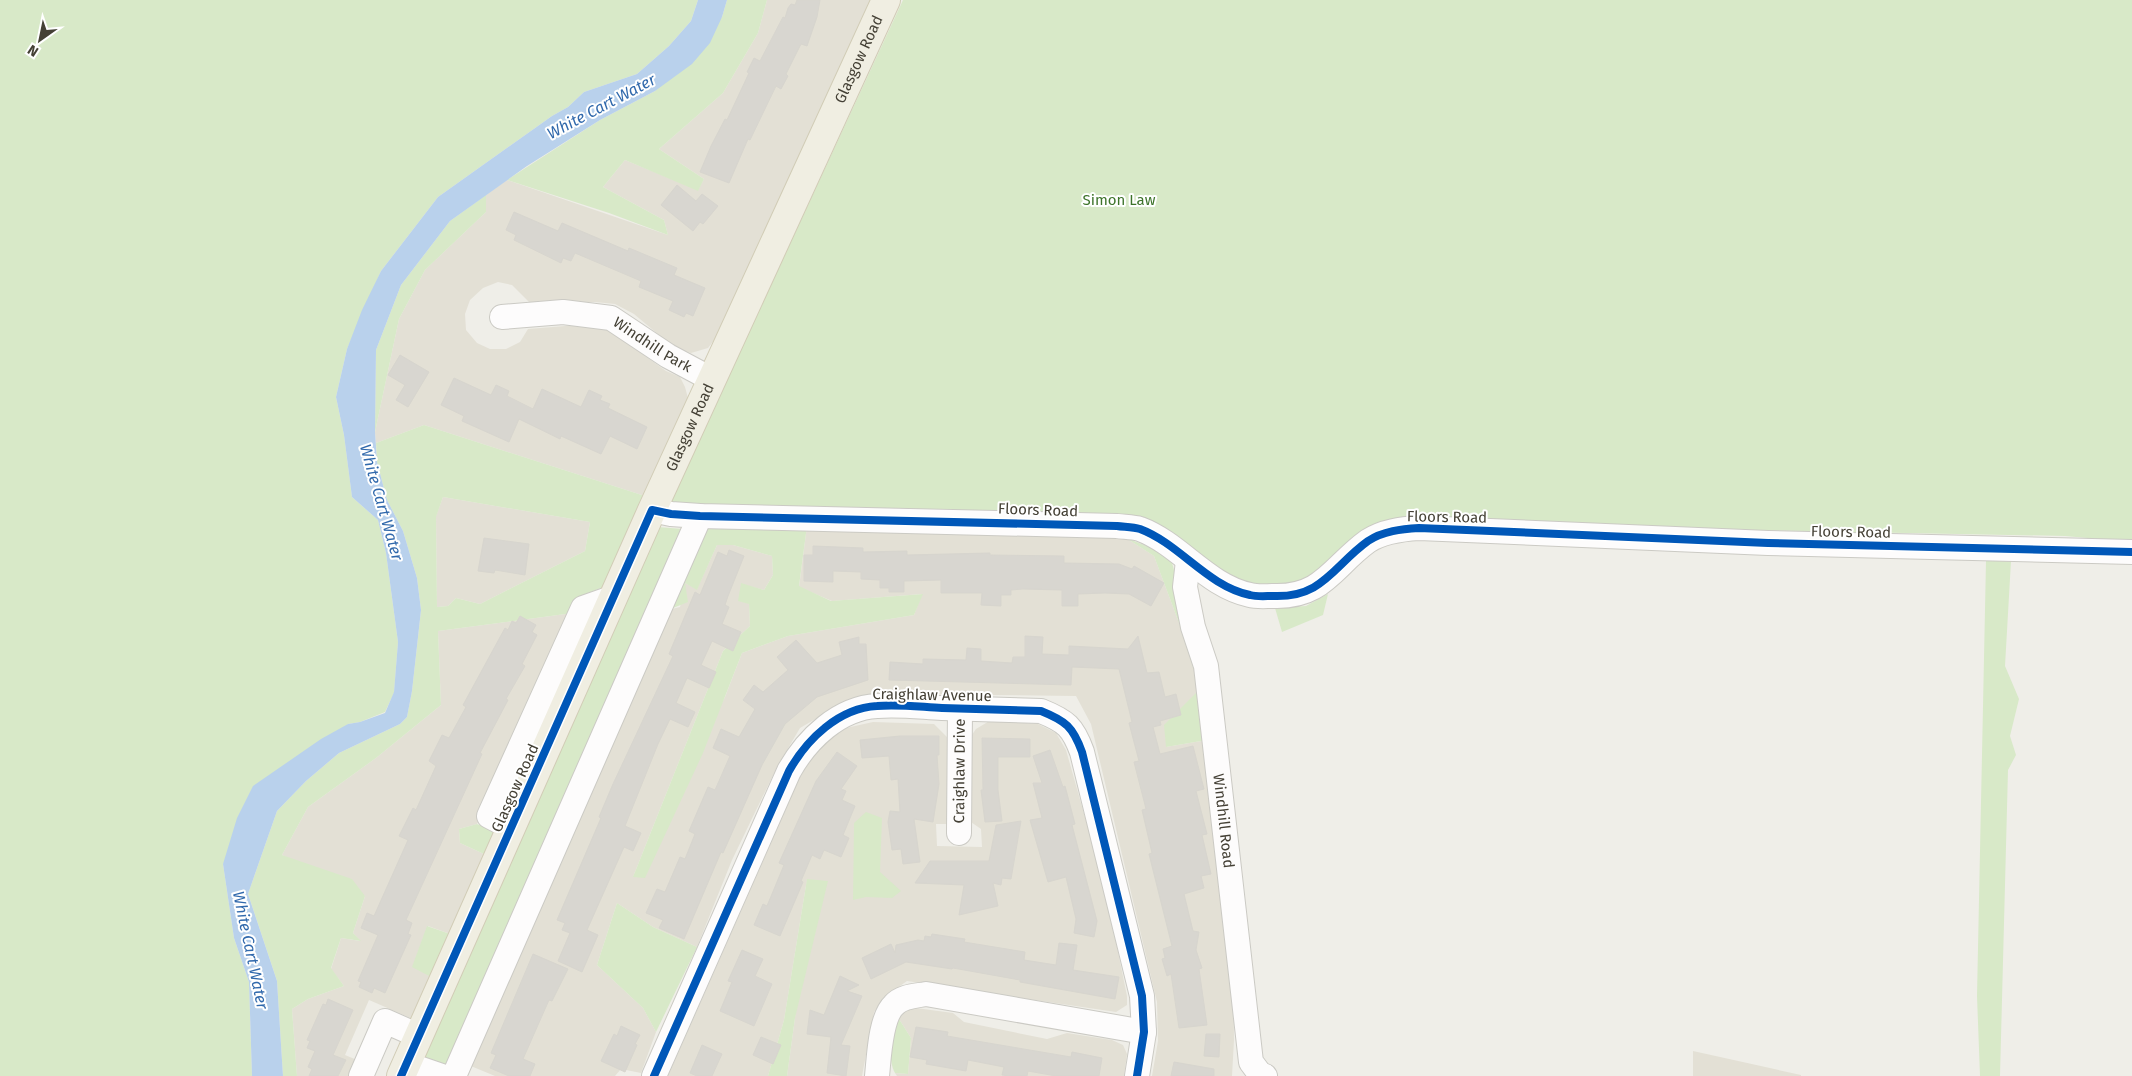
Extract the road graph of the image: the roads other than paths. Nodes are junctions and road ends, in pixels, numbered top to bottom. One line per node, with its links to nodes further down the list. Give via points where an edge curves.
1 (886, 0): 3 (main road, Glasgow Road)
2 (502, 317): 3 (street, Windhill Park, via 563,312 611,318 668,356)
3 (711, 379): 4 (main road, Glasgow Road)
4 (652, 510): 5 (street, Floors Road); 11 (main road, Glasgow Road)
5 (700, 516): 7 (street, Floors Road, via 1117,526 1139,529); 15 (street)
6 (2132, 552): 7 (street, Floors Road, via 1768,543 1419,528 1392,530 1369,540 1318,586 1282,597 1250,596 1223,585)
7 (1188, 561): 19 (street, Windhill Road, via 1185,587 1206,666 1252,1062)
8 (960, 708): 9 (street, Craighlaw Drive); 10 (street, Craighlaw Avenue, via 1041,711 1068,725 1076,737 1085,761 1142,996); 16 (street, Craighlaw Avenue, via 877,706 860,709 828,725 798,754)
9 (958, 834)
10 (1144, 1032): 17 (street, via 919,995 892,1005 882,1029); 18 (street, Craighlaw Avenue)
11 (419, 1036): 12 (main road, Glasgow Road); 13 (street, via 385,1021)
12 (404, 1070): 14 (street)
13 (361, 1076)
14 (442, 1076)
15 (454, 1076)
16 (654, 1076)
17 (877, 1076)
18 (1137, 1076)
19 (1265, 1076)

